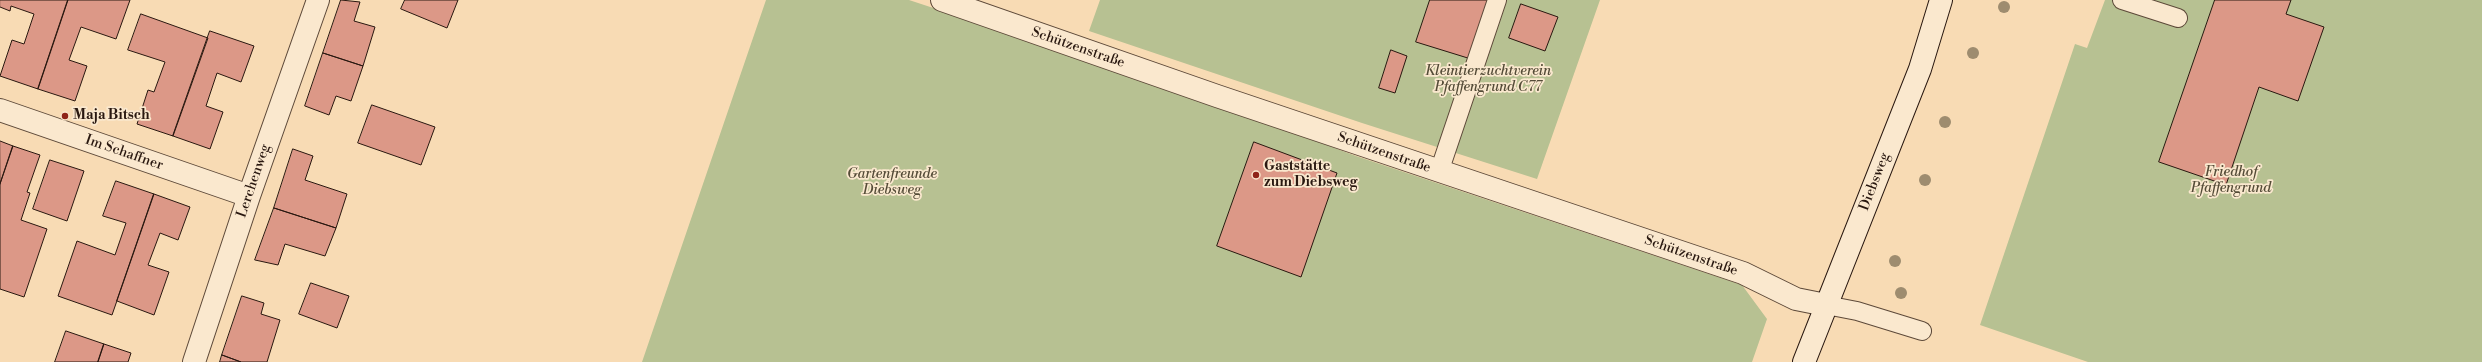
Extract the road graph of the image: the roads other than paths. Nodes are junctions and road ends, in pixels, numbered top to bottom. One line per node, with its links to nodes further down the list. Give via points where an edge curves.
1 (318, 0): 9 (street, Lerchenweg)
2 (942, 0): 8 (street, Schützenstraße)
3 (1497, 0): 8 (lane)
4 (1941, 0): 10 (street, Diebsweg, via 1920,69)
5 (2122, 0): 6 (lane)
6 (2178, 18)
7 (0, 110): 9 (street, Im Schaffner)
8 (1439, 172): 10 (street, Schützenstraße, via 1742,273 1796,299)
9 (249, 196): 12 (street, Lerchenweg)
10 (1826, 305): 11 (lane, via 1857,311); 13 (street, Diebsweg)
11 (1922, 331)
12 (194, 362)
13 (1804, 362)

